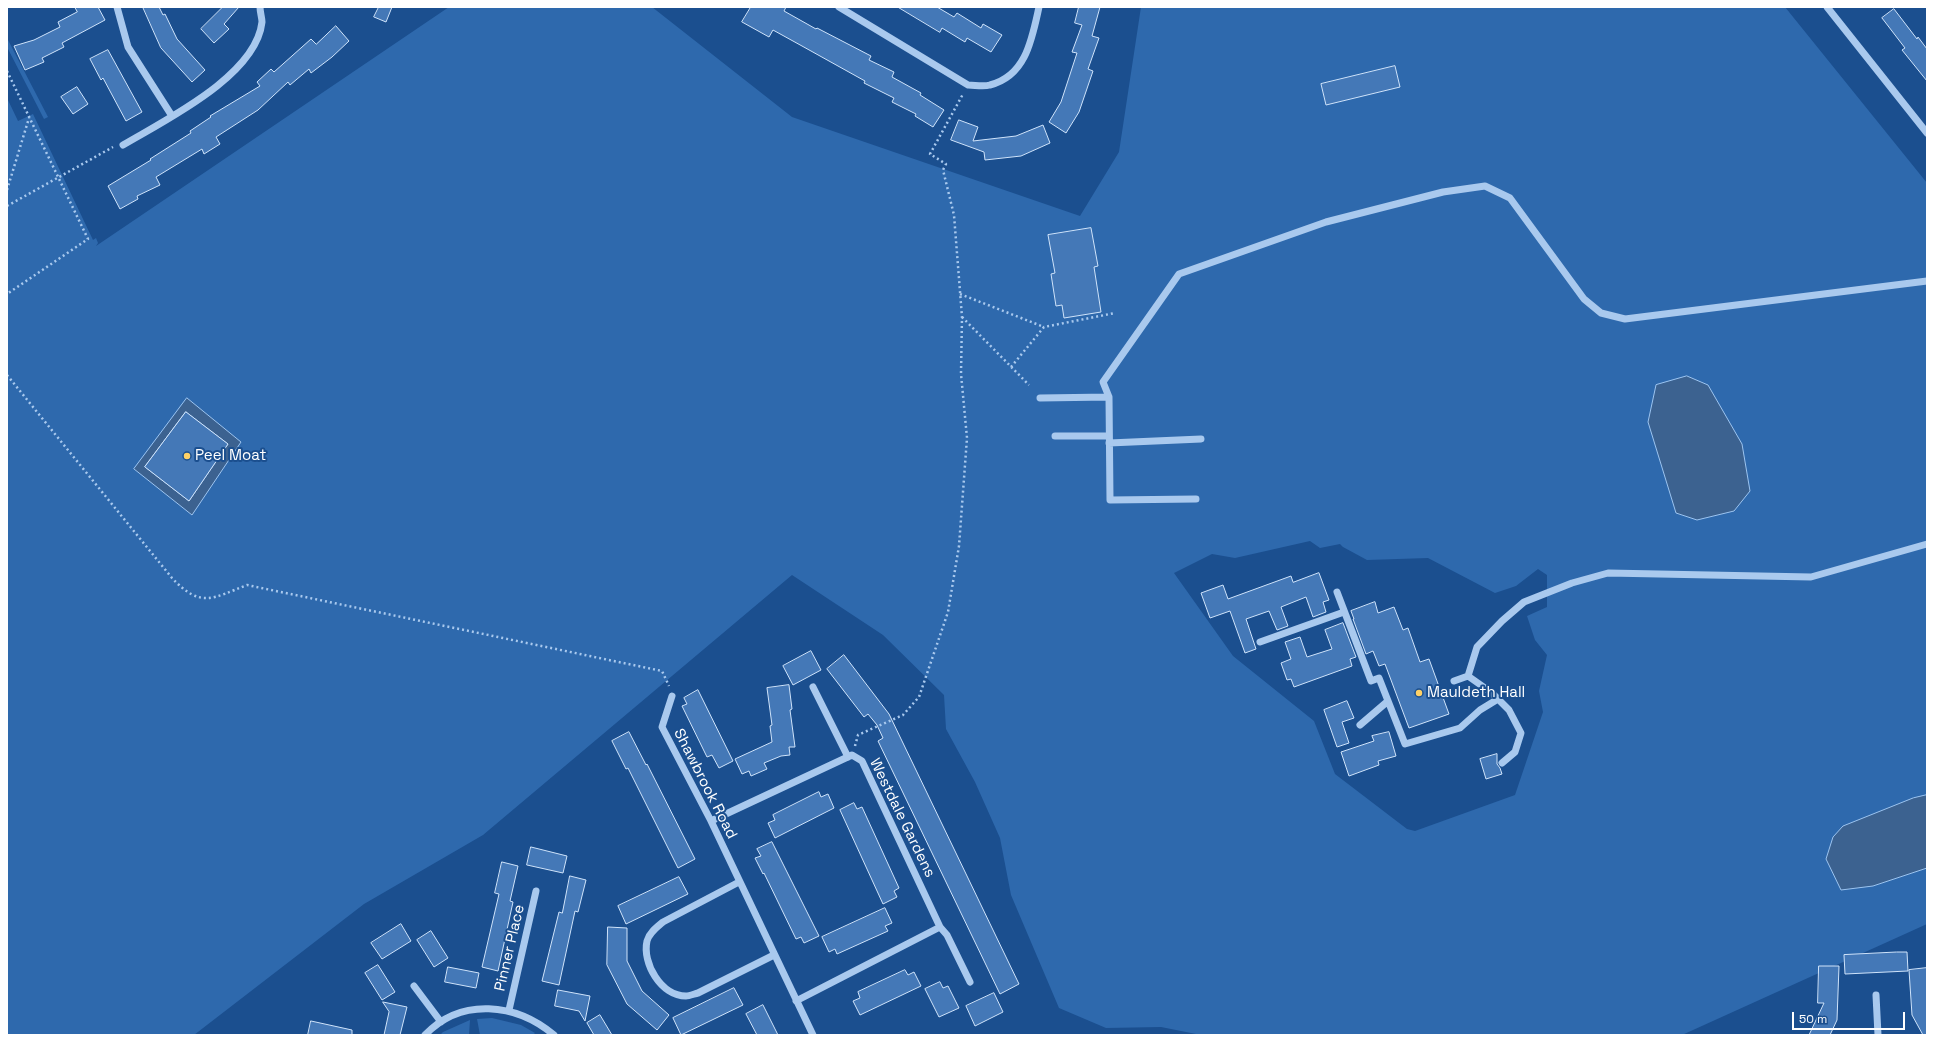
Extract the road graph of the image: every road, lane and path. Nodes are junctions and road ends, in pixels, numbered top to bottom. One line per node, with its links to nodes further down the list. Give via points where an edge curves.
1 (117, 7): 8 (street, via 128,47)
2 (260, 7): 8 (street, via 262,22 255,42 239,66 210,93)
3 (839, 7): 7 (street)
4 (1039, 7): 7 (street, via 1024,59 1008,78 988,86)
5 (1827, 7): 10 (street)
6 (7, 71): 9 (path)
7 (968, 85): 17 (path, via 930,154 946,164 942,170 954,215)
8 (172, 116): 11 (street)
9 (29, 118): 12 (path); 13 (path)
10 (1927, 133)
11 (123, 145): 12 (path, via 111,147)
12 (58, 177): 14 (path); 16 (path, via 88,239)
13 (7, 190)
14 (7, 206)
15 (1927, 281): 24 (street, via 1625,319 1601,312 1584,299 1510,198 1485,186 1443,192 1326,222 1179,274 1103,382)
16 (7, 294)
17 (960, 294): 19 (path); 20 (path)
18 (1114, 313): 20 (path)
19 (962, 317): 21 (path); 41 (path, via 961,374 967,438 959,546 948,612 919,697 903,715 858,735)
20 (1044, 327): 21 (path)
21 (1011, 367): 23 (path)
22 (7, 375): 37 (path, via 172,578 200,598 221,596 247,585 662,671)
23 (1029, 385)
24 (1109, 397): 25 (street); 27 (street)
25 (1040, 398)
26 (1055, 436): 27 (street)
27 (1109, 439): 28 (street); 29 (street, via 1110,500)
28 (1201, 439)
29 (1196, 499)
30 (1927, 544): 34 (street, via 1811,577 1608,573 1572,583 1524,602 1502,620 1476,647)
31 (1336, 592): 32 (street)
32 (1344, 612): 33 (street); 39 (street, via 1371,681 1379,678)
33 (1260, 642)
34 (1468, 676): 35 (street); 38 (street)
35 (1454, 681)
36 (813, 687): 41 (street)
37 (672, 696): 43 (street, Shawbrook Road, via 662,727)
38 (1498, 699): 39 (street, via 1480,710 1460,728 1405,744); 42 (street, via 1509,710 1521,733 1514,752)
39 (1388, 701): 40 (street)
40 (1360, 724)
41 (850, 756): 43 (street, Westdale Gardens); 46 (street, Westdale Gardens, via 862,761)
42 (1502, 763)
43 (711, 821): 44 (street, Shawbrook Road)
44 (739, 882): 47 (street, Shawbrook Road); 47 (street, via 663,922 653,931 647,940 649,966 664,986 675,994 686,996 698,993)
45 (536, 891): 52 (street, Pinner Place)
46 (940, 928): 48 (street, Westdale Gardens, via 947,935); 51 (street)
47 (774, 955): 51 (street, Shawbrook Road)
48 (970, 982)
49 (414, 986): 53 (street)
50 (1876, 995): 57 (street)
51 (796, 1001): 56 (street, Shawbrook Road)
52 (509, 1010): 53 (street, via 474,1010 456,1014); 55 (street, via 526,1016)
53 (441, 1022): 54 (street)
54 (425, 1035)
55 (554, 1035)
56 (813, 1035)
57 (1878, 1035)

